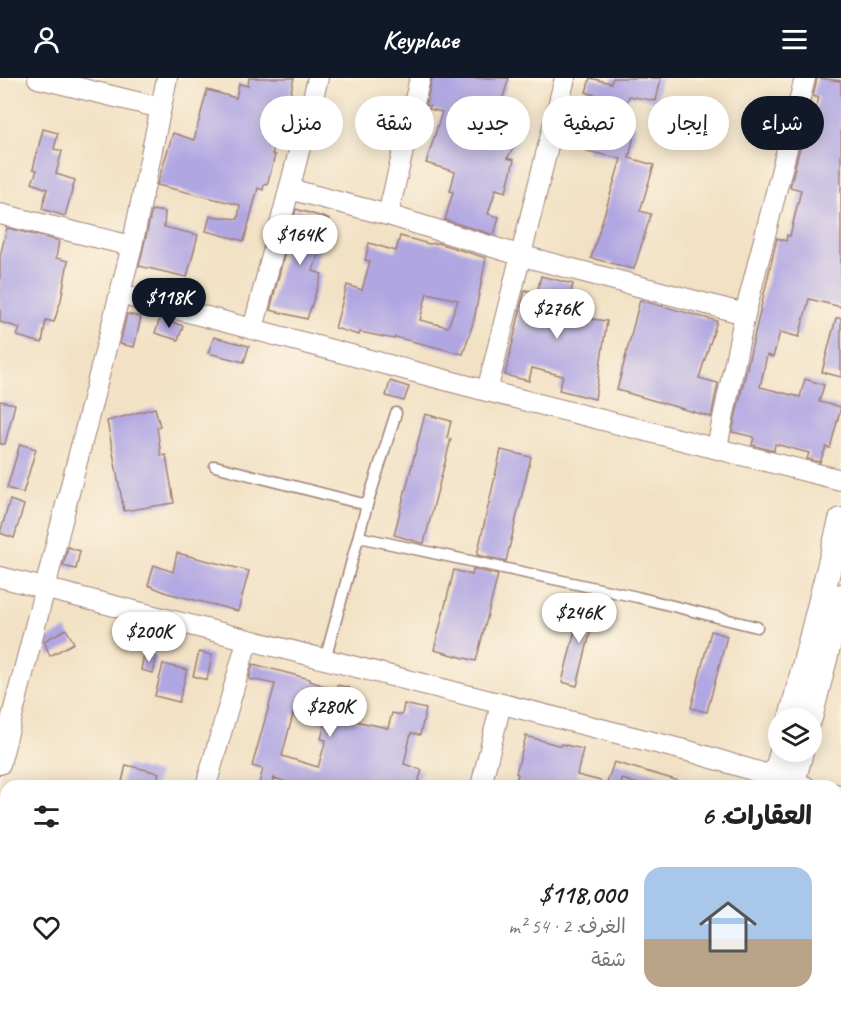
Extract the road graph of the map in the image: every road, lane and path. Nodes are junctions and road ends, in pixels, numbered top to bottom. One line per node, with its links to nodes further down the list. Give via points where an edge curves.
1 (38, 78): 7 (street)
2 (167, 78): 7 (street)
3 (318, 78): 8 (street)
4 (420, 78): 10 (street)
5 (565, 78): 12 (street)
6 (805, 78): 14 (street)
7 (160, 108): 11 (street)
8 (289, 189): 10 (street); 15 (street)
9 (0, 214): 11 (street)
10 (388, 215): 12 (street)
11 (132, 246): 13 (street)
12 (519, 255): 14 (street); 16 (street)
13 (120, 294): 15 (street); 25 (street)
14 (746, 314): 18 (street)
15 (253, 329): 16 (street)
16 (487, 391): 18 (street)
17 (396, 413): 21 (lane)
18 (717, 447): 20 (street)
19 (215, 466): 21 (lane)
20 (841, 480)
21 (367, 505): 23 (lane)
22 (841, 520): 31 (street)
23 (359, 537): 27 (lane); 29 (lane)
24 (0, 577): 25 (street)
25 (45, 588): 28 (street); 35 (street)
26 (841, 596): 32 (street)
27 (757, 627)
28 (247, 641): 29 (street); 36 (street)
29 (325, 660): 30 (street)
30 (501, 704): 37 (street); 38 (street, via 692,752)
31 (794, 708)
32 (813, 708)
33 (784, 762): 39 (street)
34 (797, 762): 40 (street)
35 (0, 764)
36 (208, 780)
37 (482, 780)
38 (775, 780)
39 (786, 780)
40 (789, 780)

